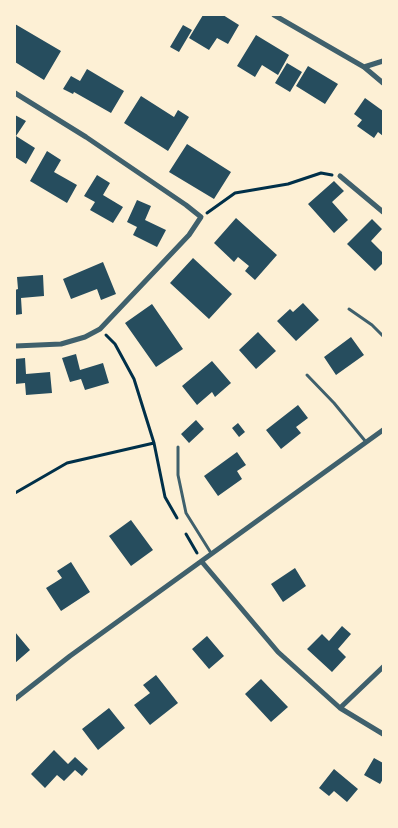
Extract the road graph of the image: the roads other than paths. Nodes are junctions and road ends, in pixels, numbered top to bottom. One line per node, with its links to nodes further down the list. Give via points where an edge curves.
1 (274, 15): 3 (street)
2 (383, 61): 3 (street)
3 (364, 67): 4 (street)
4 (383, 83)
5 (15, 93): 10 (street, via 201,217 189,235 100,330 60,344)
6 (340, 176): 7 (street)
7 (383, 212)
8 (349, 309): 9 (lane)
9 (383, 336)
10 (15, 346)
11 (307, 375): 13 (lane)
12 (383, 430): 13 (street)
13 (366, 442): 15 (street)
14 (178, 447): 15 (lane, via 178,475 186,513)
15 (211, 554): 16 (street)
16 (202, 562): 18 (street); 19 (street, via 278,652)
17 (383, 667): 19 (street)
18 (15, 699)
19 (340, 708): 20 (street)
20 (383, 734)

